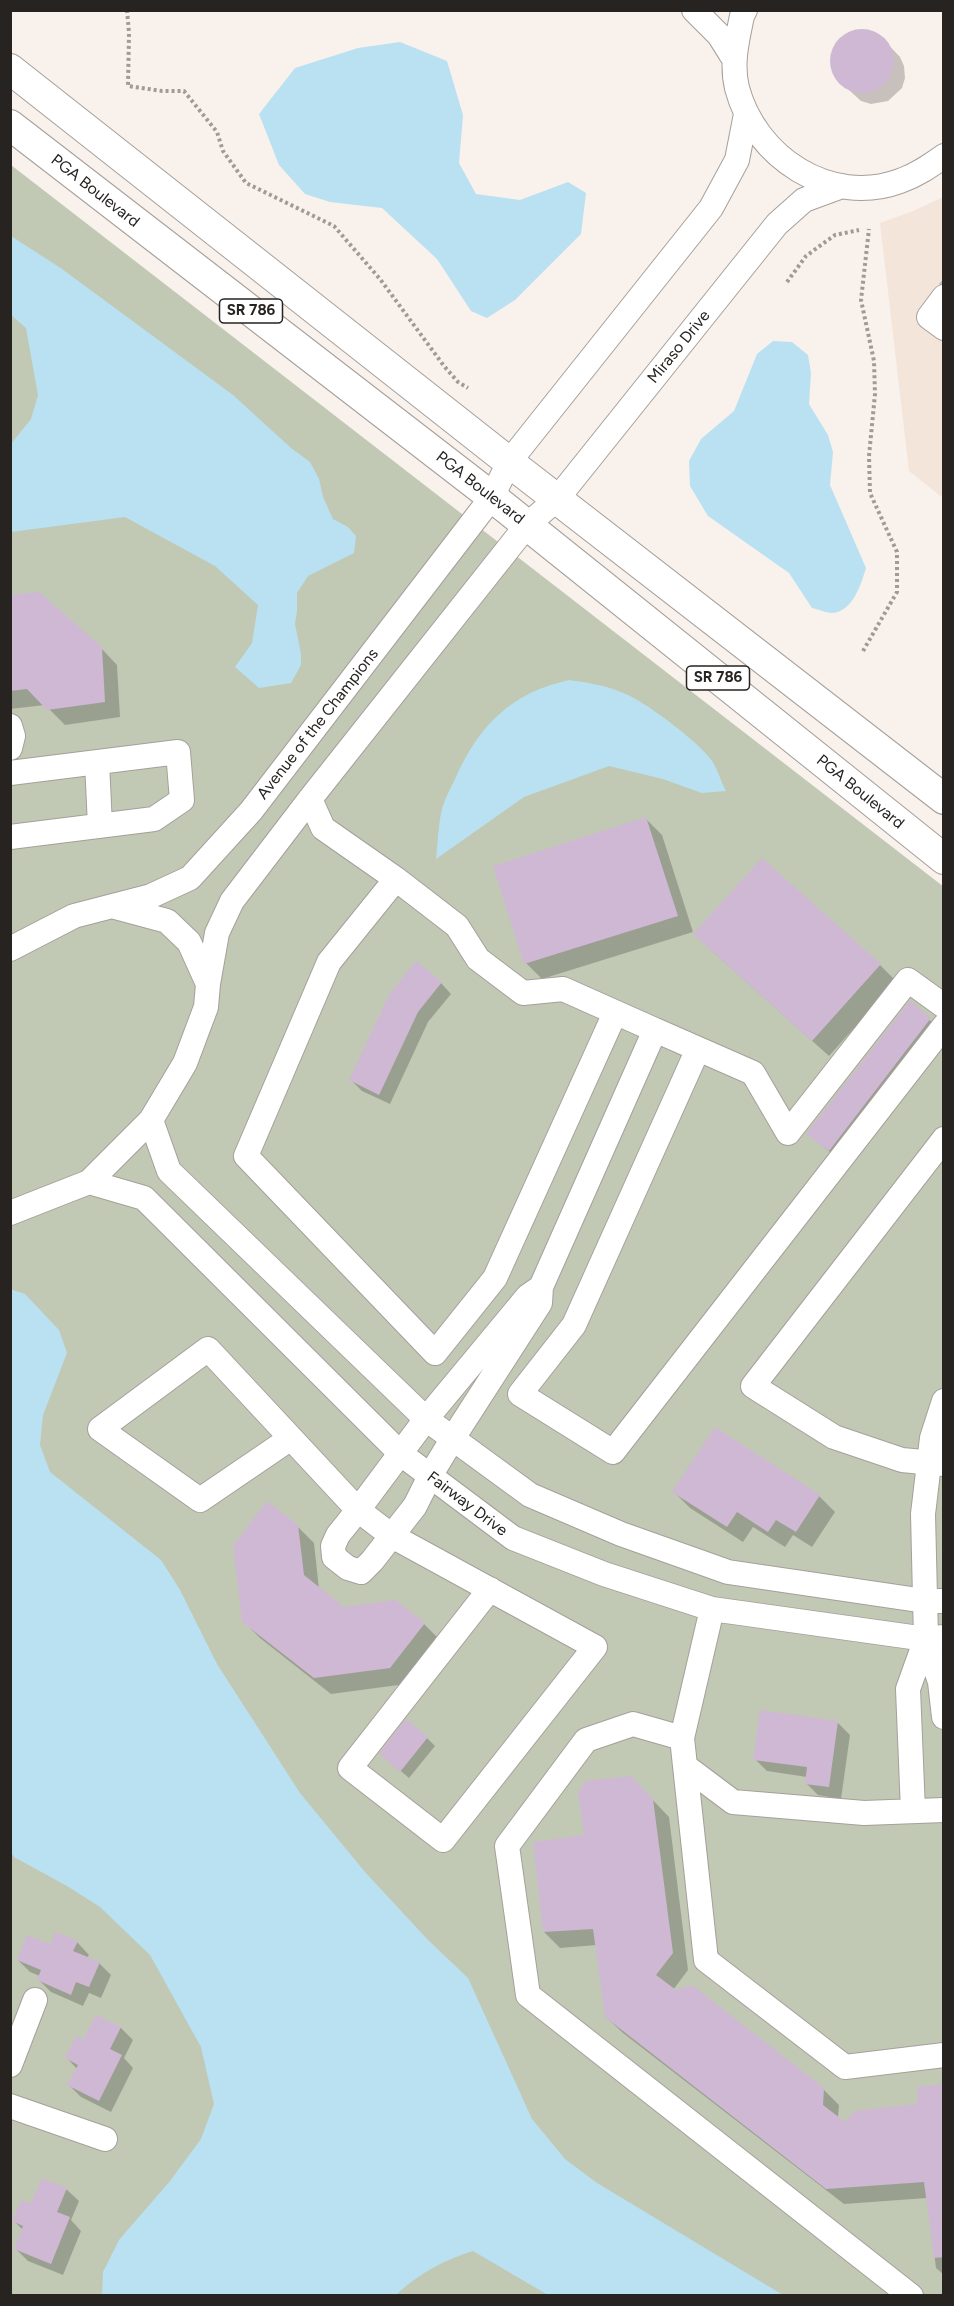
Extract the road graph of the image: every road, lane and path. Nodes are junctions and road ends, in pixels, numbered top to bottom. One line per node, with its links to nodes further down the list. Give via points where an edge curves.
1 (127, 10): 15 (path, via 128,86 184,91 218,132 223,151 246,183 334,226 380,279 444,366)
2 (694, 10): 4 (street, via 719,35)
3 (745, 10): 4 (street)
4 (734, 59): 6 (street, via 736,87)
5 (10, 69): 16 (main road, SR 786)
6 (746, 114): 9 (street, via 762,141 784,162 812,177); 16 (street, via 736,160 711,208)
7 (10, 125): 17 (main road, PGA Boulevard / SR 786)
8 (944, 156): 9 (street, via 898,182)
9 (842, 186): 18 (street, Miraso Drive, via 804,200 777,224)
10 (869, 229): 20 (path, via 861,300 874,361 870,493 897,552 897,592)
11 (859, 230): 12 (path, via 835,235 806,256)
12 (787, 282)
13 (944, 297): 14 (street, via 929,316)
14 (944, 328)
15 (468, 388)
16 (509, 462): 17 (street); 18 (main road, SR 786)
17 (492, 497): 19 (main road, PGA Boulevard / SR 786); 31 (street, Avenue of the Champions, via 251,811 190,878 151,896)
18 (557, 499): 19 (street, Miraso Drive); 25 (main road, SR 786)
19 (527, 525): 26 (street); 29 (main road, PGA Boulevard / SR 786)
20 (863, 651)
21 (10, 726): 22 (street)
22 (10, 748)
23 (97, 762): 24 (street); 27 (street); 27 (street, via 178,752 182,800 154,819)
24 (10, 773)
25 (938, 791)
26 (310, 799): 30 (street, via 323,828); 33 (street, via 232,901 217,933)
27 (100, 826): 28 (street)
28 (10, 837)
29 (944, 859)
30 (396, 879): 35 (street, via 457,926 478,959 524,993 563,988); 35 (street, via 329,962 246,1156 435,1353 495,1278)
31 (110, 906): 32 (street, Avenue of the Champions, via 74,916); 33 (street, via 167,921 189,942)
32 (10, 948)
33 (208, 984): 39 (street, via 206,1007 185,1063)
34 (944, 1006): 38 (street, via 908,980 788,1132 753,1073)
35 (615, 1013): 37 (street)
36 (944, 1026): 38 (street, via 613,1452 520,1394 574,1325)
37 (655, 1030): 38 (street); 44 (street)
38 (698, 1049)
39 (152, 1120): 42 (street); 46 (street, via 170,1171)
40 (944, 1139): 41 (street)
41 (935, 1167): 50 (street, via 753,1386 834,1437 902,1460)
42 (90, 1182): 43 (street); 49 (street, Fairway Drive, via 144,1198)
43 (10, 1213)
44 (536, 1295): 46 (street); 48 (street)
45 (944, 1401): 50 (street, via 932,1438)
46 (426, 1419): 48 (street); 49 (street)
47 (291, 1438): 47 (street, via 208,1348 100,1429 200,1500); 52 (street)
48 (453, 1438): 51 (street); 55 (street, via 530,1495 621,1534 728,1572)
49 (400, 1454): 51 (street, Fairway Drive); 52 (street)
50 (936, 1464): 55 (street, via 923,1514)
51 (430, 1476): 53 (street, via 415,1506); 56 (street, Fairway Drive, via 513,1538 604,1574)
52 (358, 1510): 53 (street); 53 (street, via 333,1546 334,1557 348,1568 361,1572)
53 (392, 1536): 54 (street)
54 (490, 1589): 54 (street, via 350,1768 443,1840 595,1647)
55 (934, 1601): 57 (street)
56 (712, 1609): 57 (street, Fairway Drive); 59 (street)
57 (935, 1638): 58 (street); 62 (street, via 908,1689)
58 (944, 1717)
59 (682, 1738): 60 (street); 68 (street, via 633,1724 586,1740 507,1846 528,1995)
60 (685, 1766): 62 (street, via 733,1802 858,1812); 64 (street, via 706,1960 845,2067)
61 (944, 1810): 62 (street)
62 (912, 1811)
63 (34, 2000): 65 (street)
64 (944, 2055)
65 (10, 2065)
66 (10, 2106): 67 (street)
67 (105, 2139)
68 (911, 2295)

